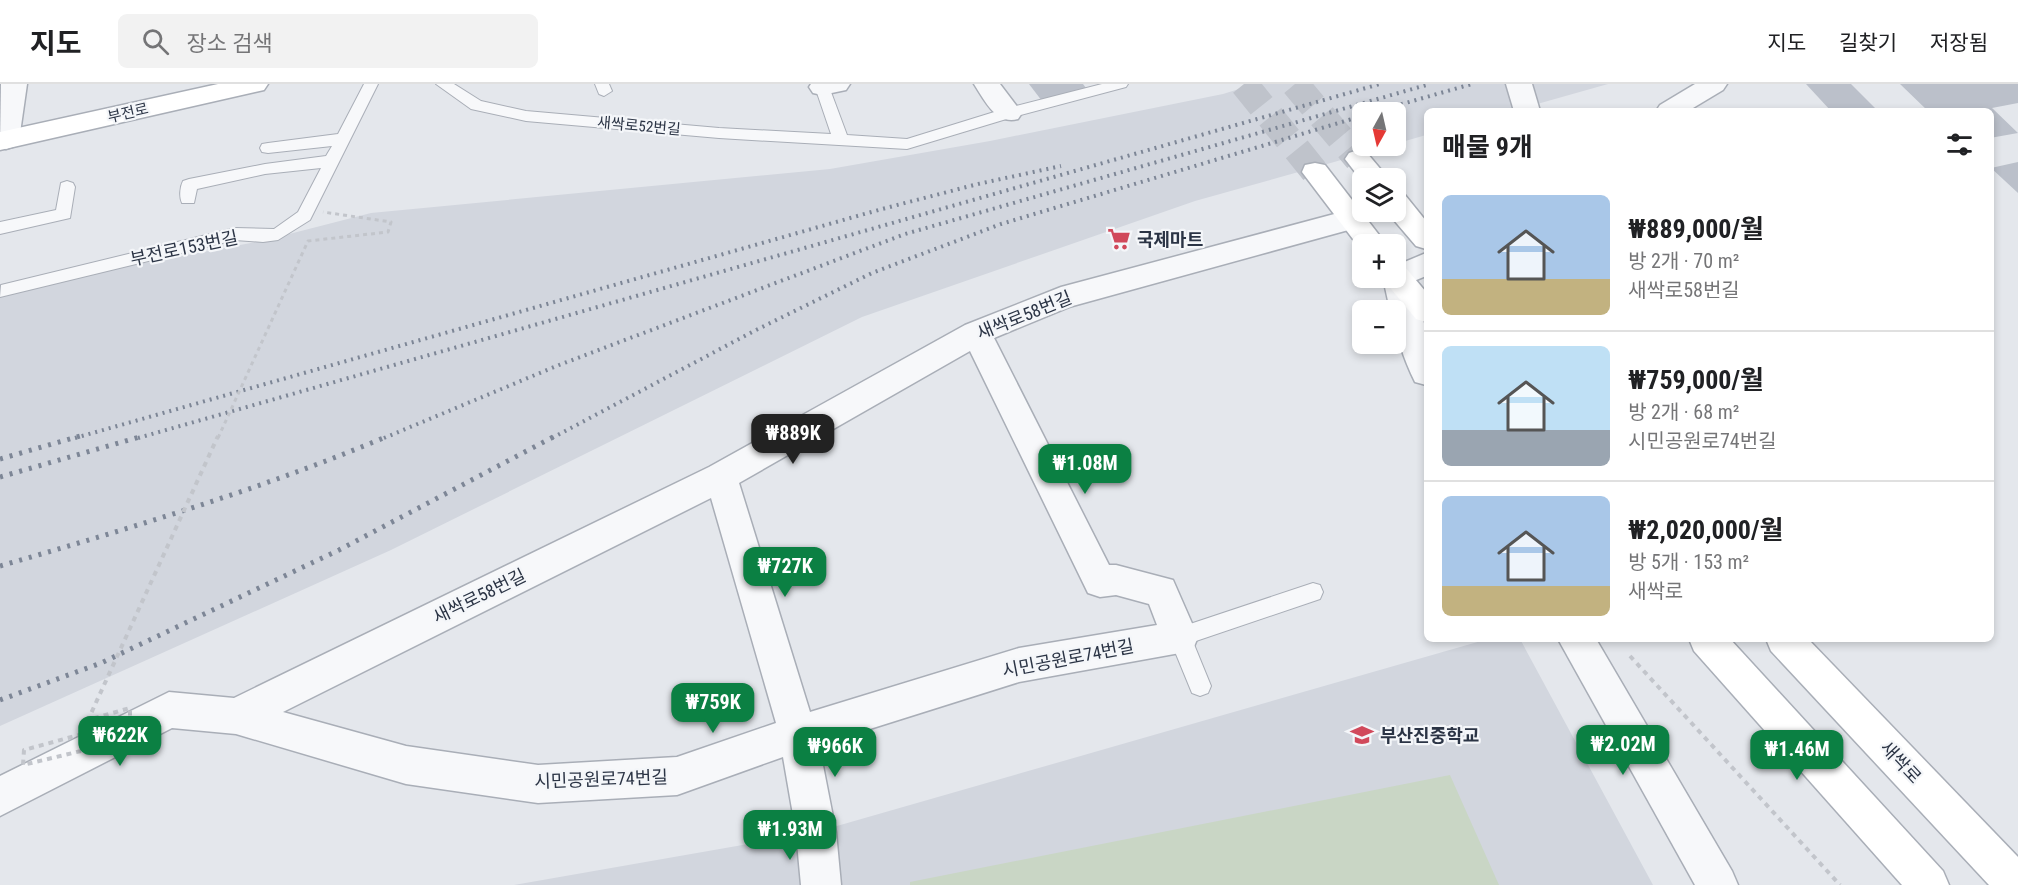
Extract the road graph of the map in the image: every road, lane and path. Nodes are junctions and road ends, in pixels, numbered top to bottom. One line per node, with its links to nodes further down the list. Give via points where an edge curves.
1 (14, 84): 16 (street)
2 (255, 84): 10 (main road, 부전로)
3 (371, 84): 14 (lane, 부전로153번길)
4 (443, 84): 15 (lane, 새싹로52번길, via 476,105 526,116)
5 (987, 84): 13 (street)
6 (1121, 84): 13 (lane, 새싹로52번길)
7 (1519, 84): 11 (street)
8 (1714, 84): 12 (street)
9 (826, 85): 15 (lane)
10 (212, 89): 16 (main road, 부전로)
11 (1526, 108)
12 (1674, 108)
13 (1009, 113): 15 (lane, 새싹로52번길, via 907,144)
14 (343, 140): 17 (lane); 18 (lane, 부전로153번길)
15 (842, 140)
16 (3, 141)
17 (268, 148)
18 (332, 162): 21 (lane, via 265,169 189,185); 34 (lane, 부전로153번길, via 304,216 278,234 235,234)
19 (1315, 172): 24 (main road)
20 (67, 187): 27 (lane, via 64,214)
21 (188, 199)
22 (323, 212): 48 (path, bridge, via 391,222 388,232 308,242 88,720 130,708 130,721 24,750 23,765)
23 (1406, 215): 29 (main road)
24 (1352, 218)
25 (1352, 219): 36 (street, 새싹로58번길, via 1061,298)
26 (1355, 222): 28 (main road)
27 (0, 228)
28 (1364, 234)
29 (1424, 237)
30 (1424, 265): 31 (street)
31 (1406, 272)
32 (1399, 288): 37 (street)
33 (1406, 288): 35 (main road)
34 (1, 291)
35 (1424, 309)
36 (976, 333): 38 (street, 새싹로58번길); 40 (street, via 1100,582 1116,580 1161,591)
37 (1424, 367)
38 (721, 477): 46 (street, 새싹로58번길); 47 (street)
39 (1313, 592): 40 (lane)
40 (1180, 637): 45 (lane); 47 (street, 시민공원로74번길, via 1019,664)
41 (1578, 642): 51 (street)
42 (1710, 642): 53 (main road)
43 (1787, 642): 54 (main road, 새싹로)
44 (1623, 648): 52 (path)
45 (1200, 686)
46 (236, 716): 47 (street, 시민공원로74번길, via 406,765 538,784 677,776); 49 (street, 시민공원로74번길, via 169,710)
47 (798, 734): 50 (street, via 816,832)
48 (81, 751)
49 (0, 796)
50 (821, 885)
51 (1718, 885)
52 (1840, 885)
53 (1929, 885)
54 (2018, 885)

